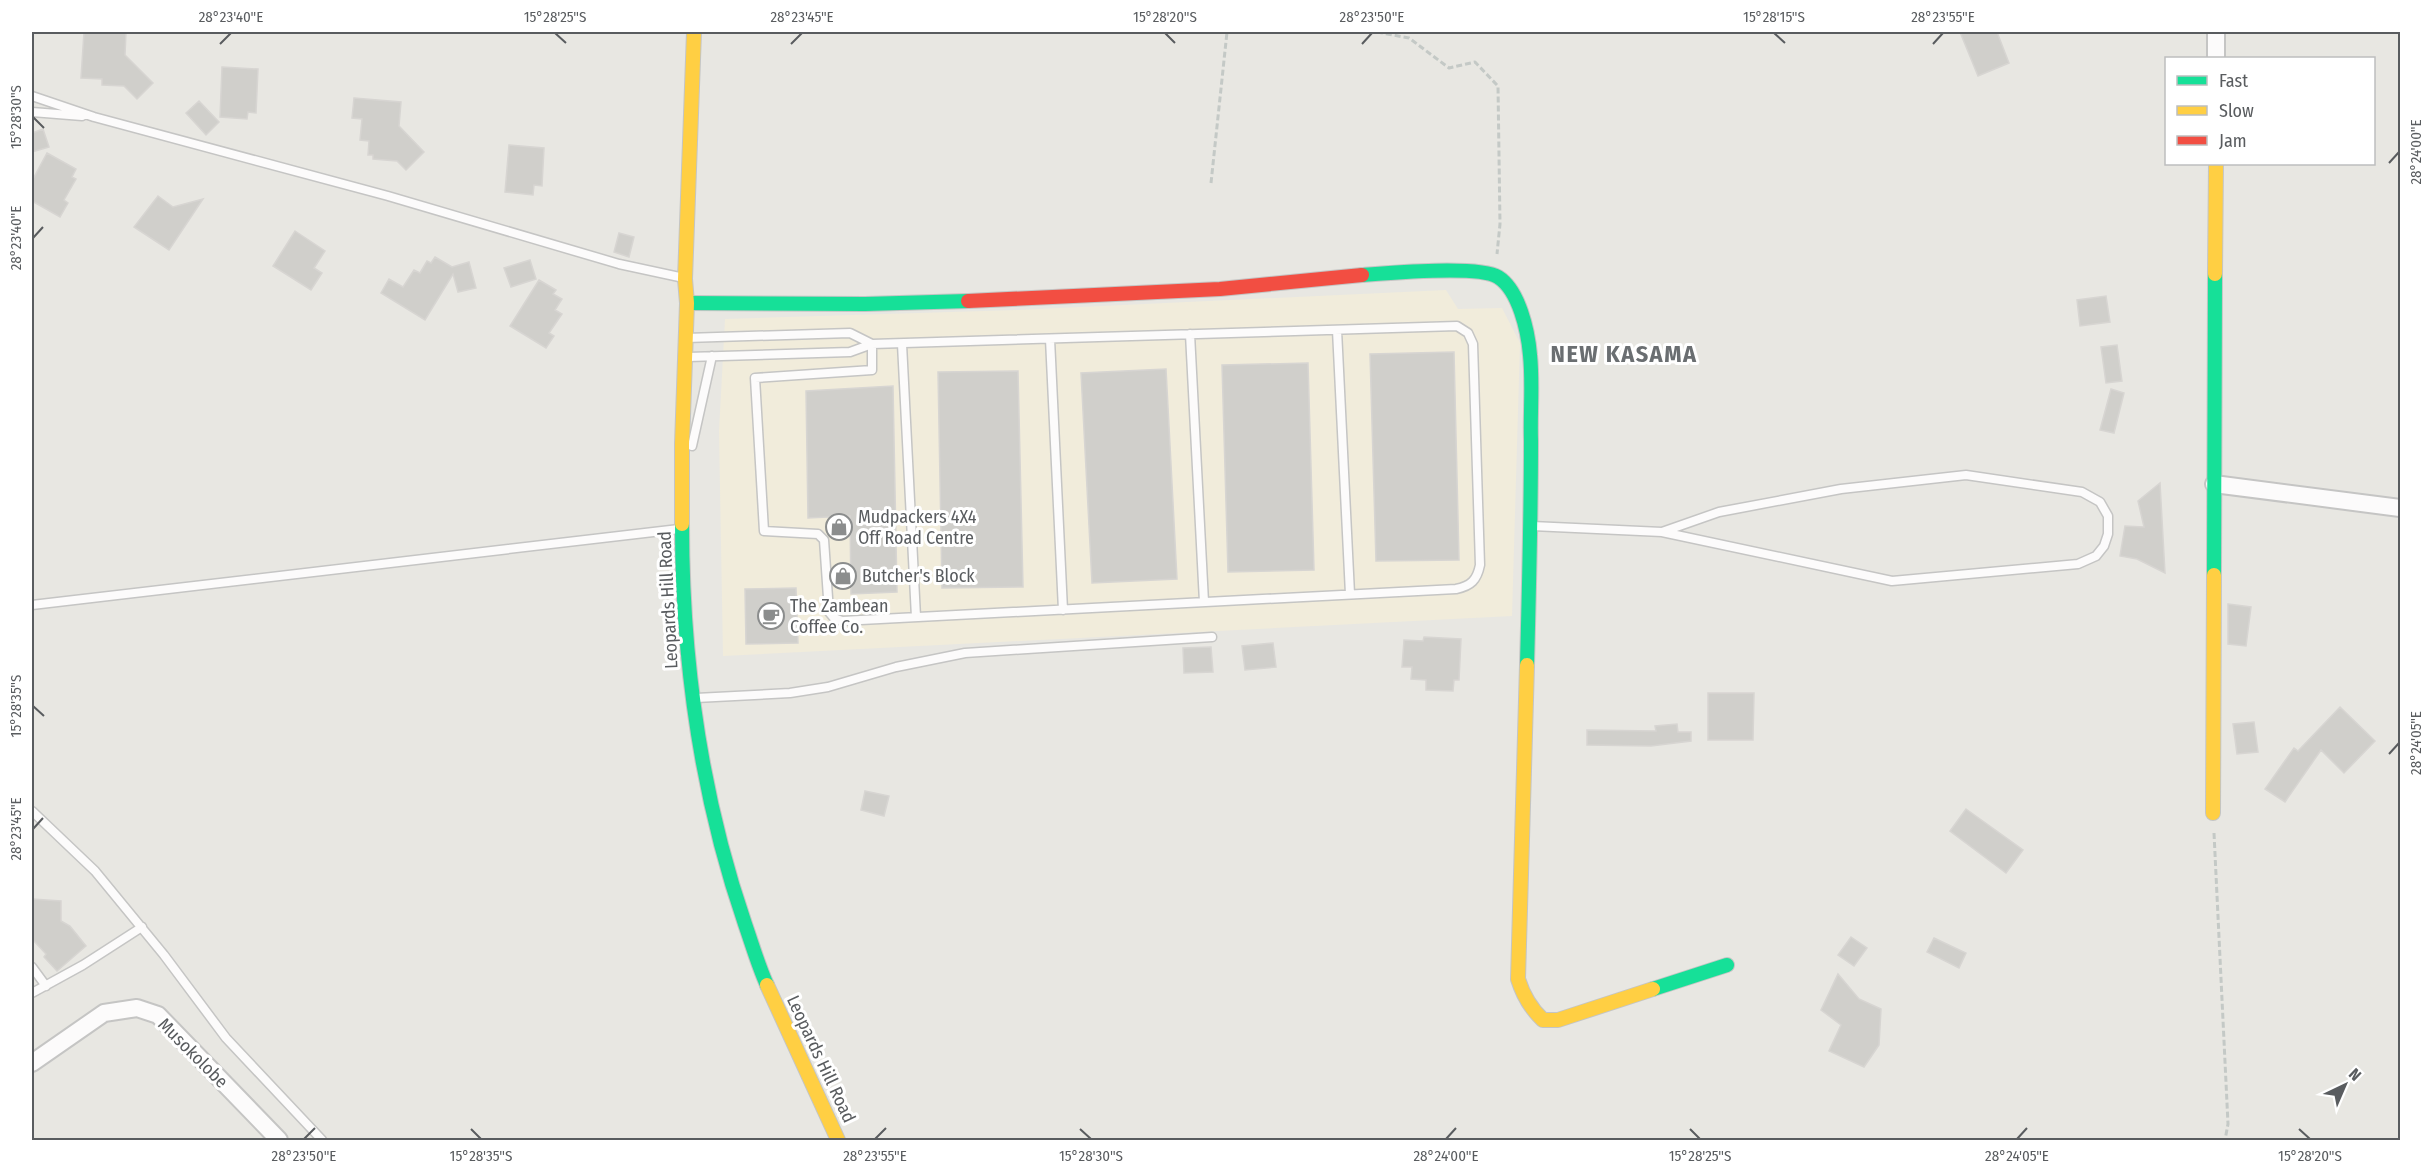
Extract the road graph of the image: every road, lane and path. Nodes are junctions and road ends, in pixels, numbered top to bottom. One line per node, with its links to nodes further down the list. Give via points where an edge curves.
1 (694, 32): 12 (street, Leopards Hill Road)
2 (1227, 32): 10 (path)
3 (1377, 32): 11 (path, via 1409,38 1449,68 1475,62 1498,87 1500,224)
4 (2216, 32): 5 (street)
5 (2216, 57)
6 (32, 96): 8 (lane)
7 (32, 112): 8 (lane)
8 (94, 117): 12 (lane)
9 (2216, 165): 22 (street)
10 (1211, 183)
11 (1495, 275): 13 (street, via 1393,272 1220,289 1042,299 865,304); 25 (street, via 1516,298 1530,354)
12 (685, 279): 13 (street, Leopards Hill Road)
13 (687, 303): 16 (street, Leopards Hill Road)
14 (1337, 330): 15 (lane); 28 (lane); 28 (lane, via 1457,326 1468,333 1473,344 1480,566 1477,577 1468,586 1456,588)
15 (1190, 334): 17 (lane); 29 (lane)
16 (686, 338): 18 (lane, via 850,333); 21 (street, Leopards Hill Road)
17 (1050, 339): 19 (lane); 31 (lane)
18 (872, 344): 19 (lane); 20 (lane, via 850,351); 32 (lane, via 872,370 756,378 764,531 821,536 827,601 834,618 842,621)
19 (902, 344): 32 (lane)
20 (712, 356): 21 (lane); 23 (lane)
21 (685, 357): 23 (street, Leopards Hill Road)
22 (2214, 484): 24 (street); 36 (street)
23 (682, 493): 26 (street, Leopards Hill Road)
24 (2400, 508)
25 (1531, 526): 27 (lane); 38 (street, via 1518,979 1523,997 1543,1020 1558,1020)
26 (682, 529): 30 (lane); 34 (street, Leopards Hill Road, via 682,579)
27 (1662, 532): 27 (lane, via 1719,512 1841,489 1966,475 2082,492 2100,502 2108,516 2104,546 2096,556 2078,564 1892,581)
28 (1350, 594): 29 (lane)
29 (1203, 602): 31 (lane)
30 (32, 605)
31 (1063, 609): 32 (lane)
32 (916, 617)
33 (1212, 637): 34 (lane, via 965,654 896,667 828,687)
34 (693, 699): 45 (street, Leopards Hill Road, via 712,815 737,901 764,979)
35 (32, 811): 37 (lane, via 95,871)
36 (2213, 813): 46 (path, via 2228,1124)
37 (142, 927): 40 (lane); 44 (lane, via 226,1038)
38 (1727, 965)
39 (32, 967): 40 (lane)
40 (46, 986): 41 (lane)
41 (32, 993)
42 (32, 1063): 43 (street, Musokolobe, via 105,1013 136,1008 158,1015)
43 (279, 1140)
44 (322, 1140)
45 (838, 1140)
46 (2225, 1140)

